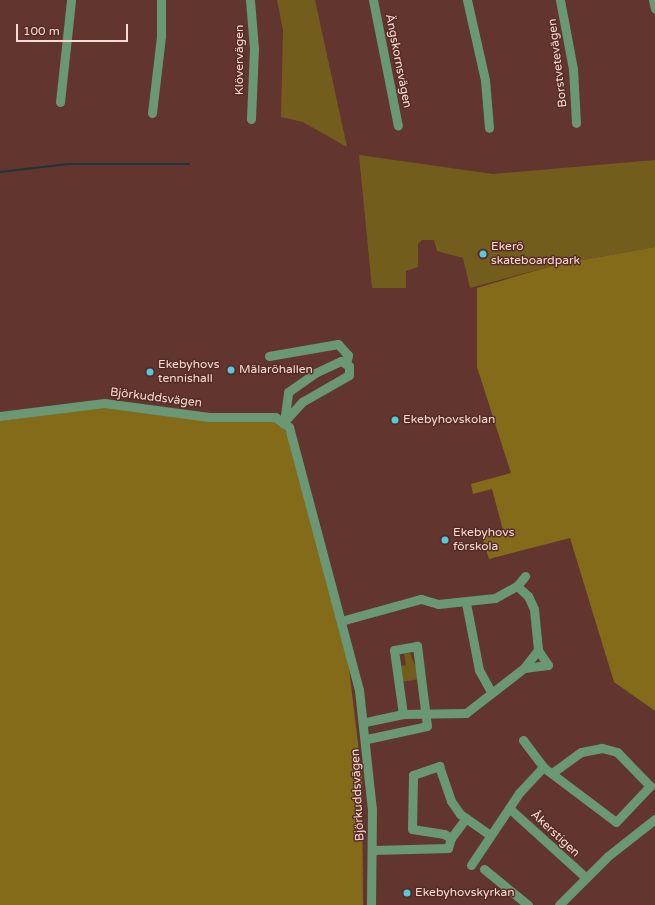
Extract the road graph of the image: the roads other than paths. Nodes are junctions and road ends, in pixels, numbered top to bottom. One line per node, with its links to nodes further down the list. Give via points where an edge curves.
1 (71, 0): 9 (street)
2 (161, 0): 10 (street, via 161,36)
3 (250, 0): 11 (street, Klövervägen, via 254,49)
4 (373, 0): 13 (street, Ängskornsvägen)
5 (467, 0): 14 (street, via 485,80)
6 (560, 0): 12 (street, Borstvetevägen, via 573,69)
7 (653, 0): 8 (street)
8 (655, 9)
9 (60, 102)
10 (152, 113)
11 (251, 119)
12 (576, 123)
13 (398, 126)
14 (489, 128)
15 (268, 356): 16 (street, via 338,344 348,354)
16 (346, 364): 18 (street, via 349,375 302,402); 18 (street, via 341,361 315,373 288,392)
17 (0, 416): 18 (street, Björkuddsvägen, via 104,403 209,417 275,417)
18 (284, 422): 22 (street, Björkuddsvägen, via 291,434)
19 (525, 576): 20 (street)
20 (517, 586): 21 (street, via 495,598); 23 (street, via 528,596 534,609)
21 (466, 603): 22 (street, via 438,604 421,599); 25 (street, via 480,670)
22 (341, 621): 28 (street, Björkuddsvägen, via 359,690)
23 (538, 650): 24 (street); 24 (street, via 548,664)
24 (524, 668): 25 (street)
25 (491, 692): 26 (street, via 462,714 436,716)
26 (425, 712): 27 (street); 27 (street, Björkuddsvägen, via 417,646 393,646); 29 (street, Björkuddsvägen, via 426,726)
27 (403, 714): 28 (street)
28 (364, 722): 29 (street, Björkuddsvägen)
29 (367, 739): 38 (street, Björkuddsvägen)
30 (523, 740): 31 (street)
31 (543, 767): 32 (street); 33 (street)
32 (552, 773): 32 (street, via 616,822 650,786 617,752 602,748 581,752)
33 (509, 808): 36 (street); 41 (street, Åkerstigen)
34 (466, 818): 36 (street); 37 (street, Björkuddsvägen); 37 (street, via 451,801 442,768 413,775 412,832)
35 (655, 819): 41 (street)
36 (490, 835): 39 (street)
37 (451, 838): 38 (street, Björkuddsvägen, via 448,848 444,849)
38 (373, 850): 42 (street, Björkuddsvägen)
39 (471, 865)
40 (484, 869): 43 (street)
41 (585, 877): 44 (street)
42 (371, 905)
43 (528, 905)
44 (559, 905)

